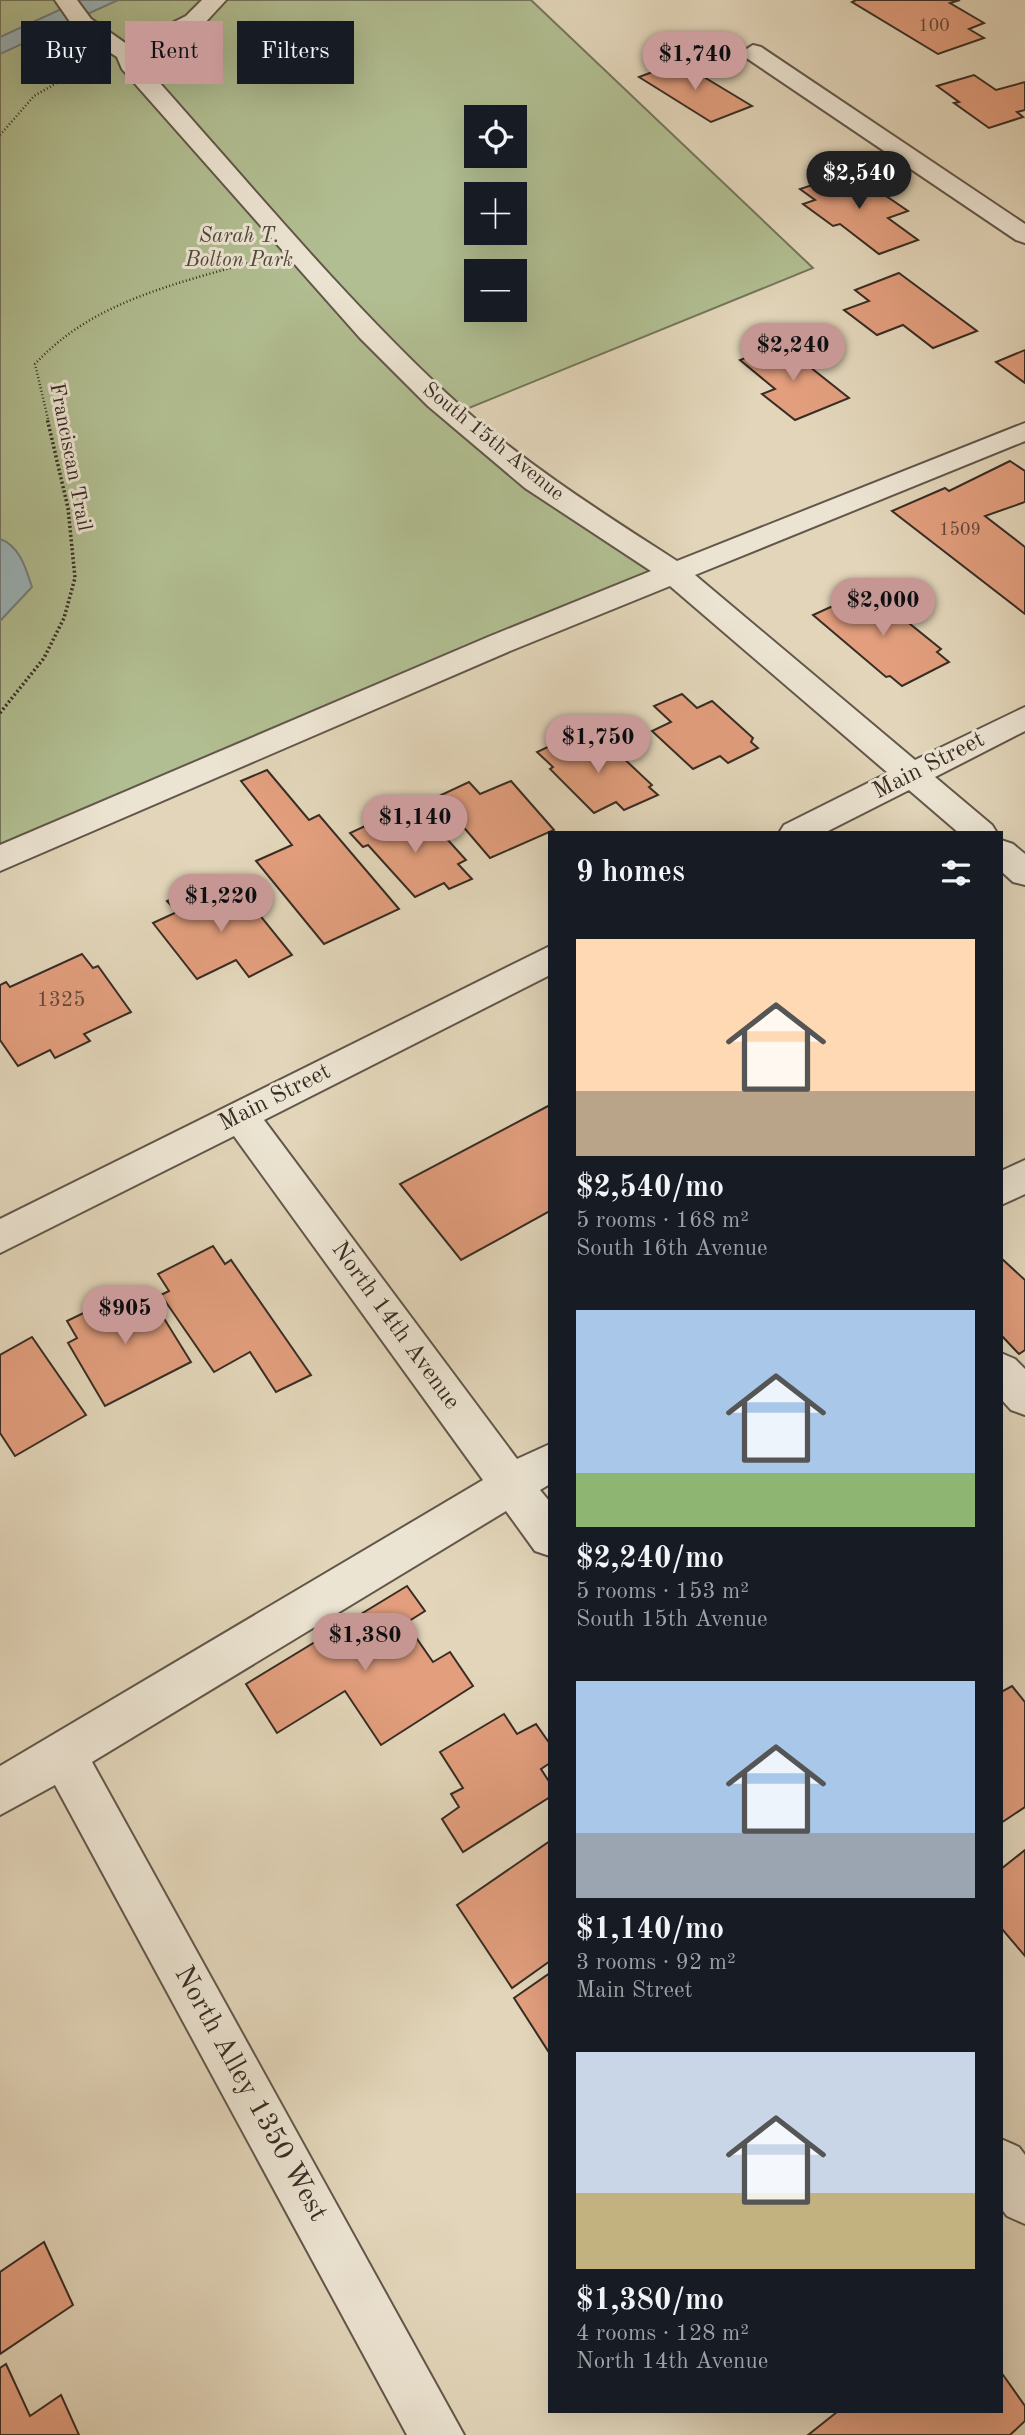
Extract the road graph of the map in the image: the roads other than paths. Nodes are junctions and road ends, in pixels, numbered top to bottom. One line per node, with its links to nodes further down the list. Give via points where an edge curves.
1 (66, 0): 5 (street, via 83,24)
2 (215, 0): 3 (street)
3 (194, 21)
4 (753, 52): 7 (street)
5 (125, 53)
6 (147, 84): 9 (street, South 15th Avenue, via 343,305 438,400 535,482)
7 (1025, 235)
8 (1025, 431): 9 (street)
9 (674, 573): 11 (street, South 15th Avenue); 15 (street)
10 (1025, 718): 11 (street, Main Street)
11 (913, 774): 12 (street, Main Street); 13 (street, South 15th Avenue)
12 (800, 831)
13 (978, 831)
14 (1003, 854): 16 (street)
15 (0, 859)
16 (1025, 873)
17 (548, 960): 18 (street, Main Street)
18 (240, 1116): 21 (street, Main Street); 25 (street, North 14th Avenue)
19 (1025, 1175): 20 (street)
20 (1003, 1189)
21 (0, 1237)
22 (1003, 1373): 23 (street)
23 (1025, 1397)
24 (548, 1463): 25 (street)
25 (512, 1485): 26 (street, North 14th Avenue); 27 (street)
26 (548, 1533)
27 (63, 1754): 28 (street); 31 (street, North Alley 1350 West)
28 (0, 1792)
29 (1003, 2168): 30 (street)
30 (1025, 2198)
31 (437, 2435)

